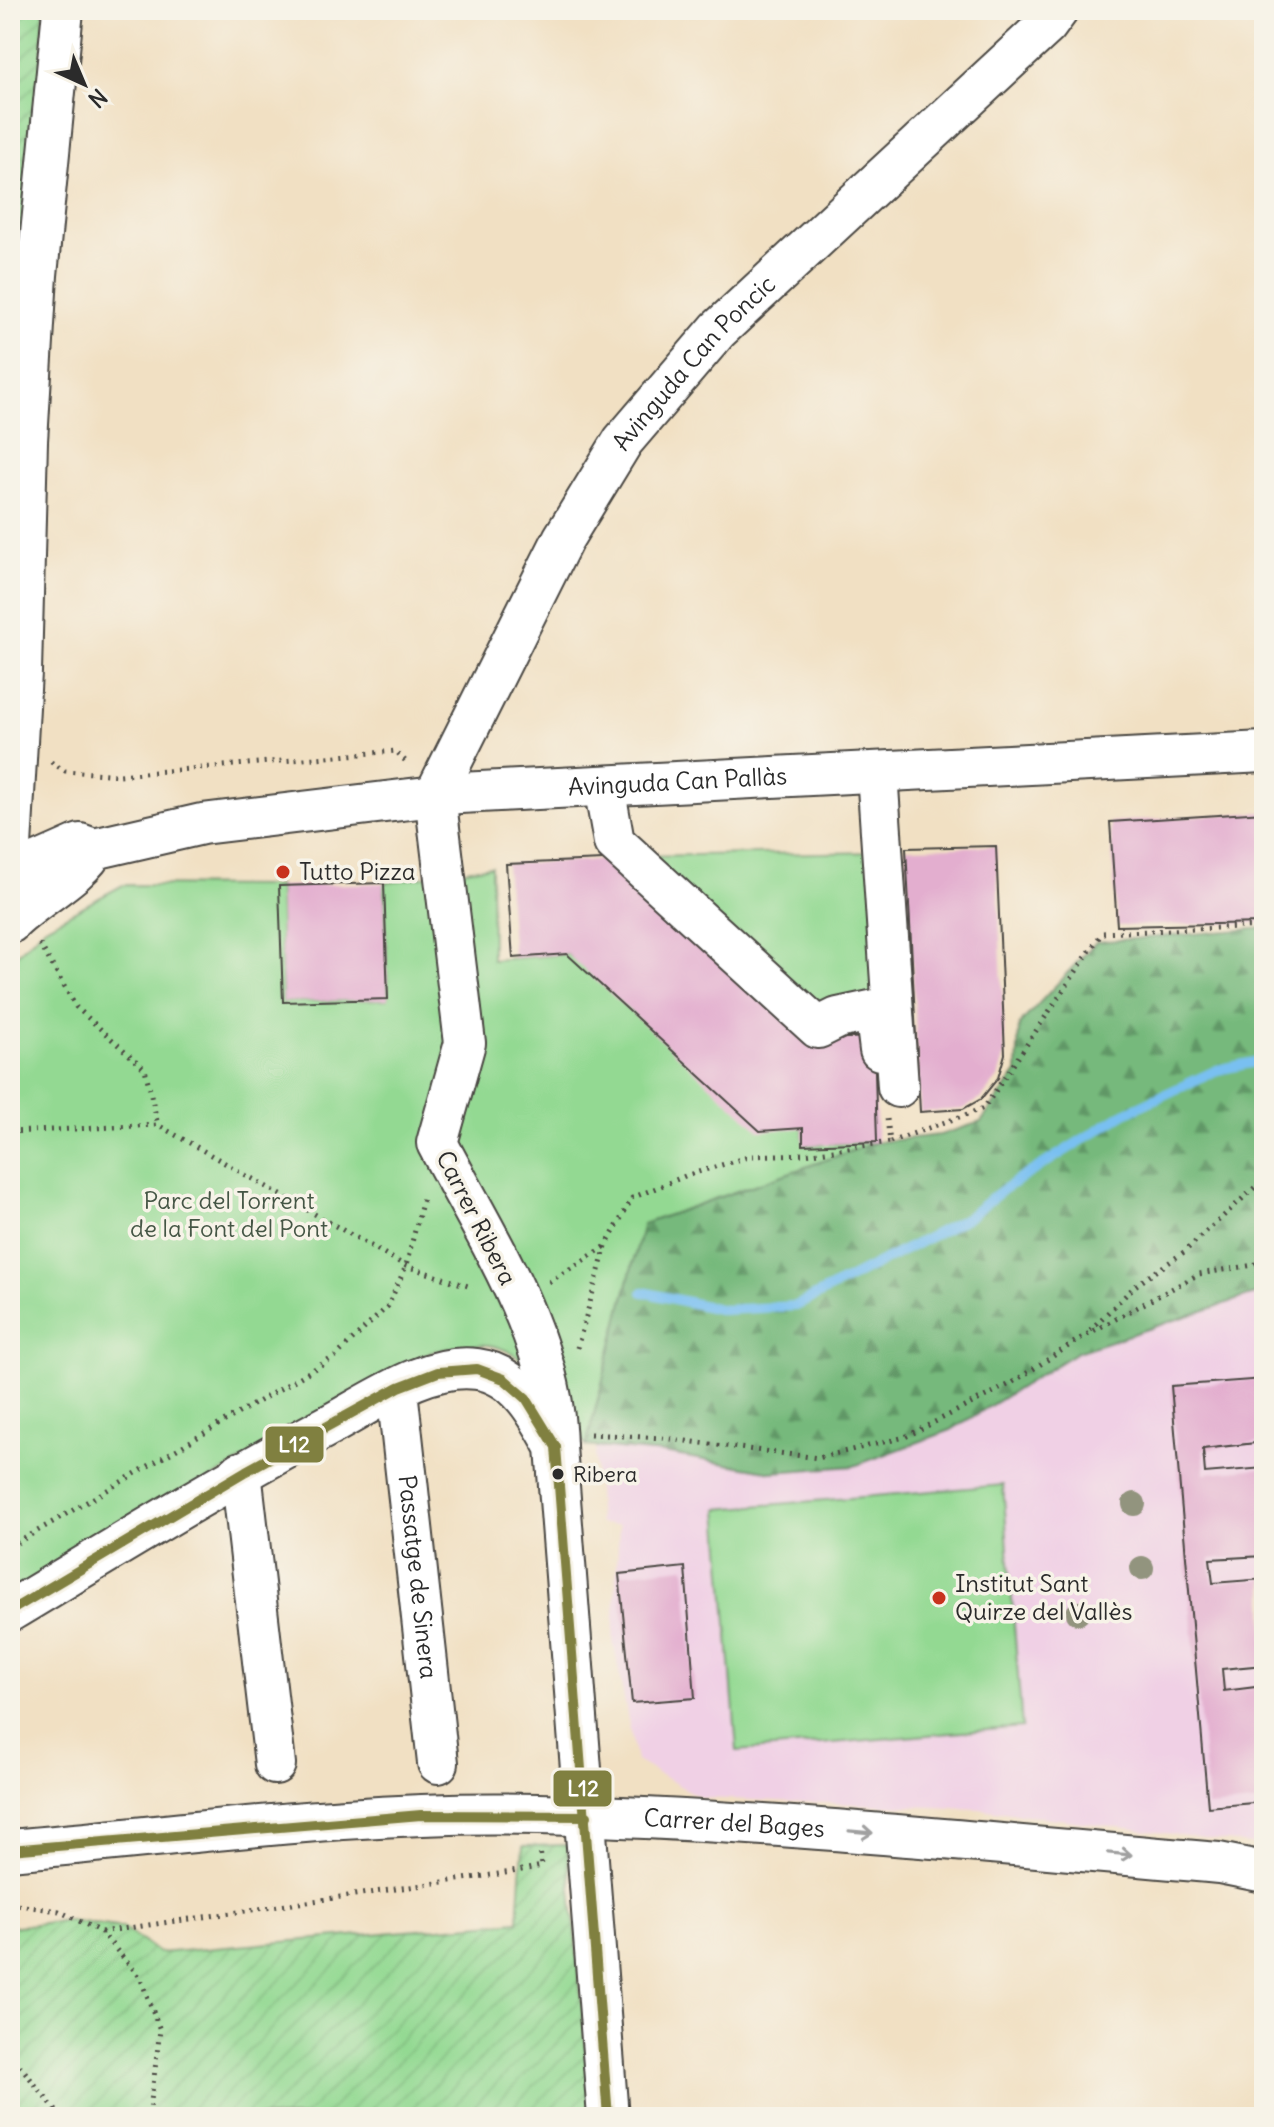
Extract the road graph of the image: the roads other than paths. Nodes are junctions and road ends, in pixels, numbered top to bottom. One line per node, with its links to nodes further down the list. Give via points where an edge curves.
1 (63, 10): 7 (street, via 37,275)
2 (1058, 10): 6 (street, Avinguda Can Poncic, via 718,330 623,441 563,539)
3 (1264, 752): 4 (street, Avinguda Can Pallàs)
4 (877, 772): 5 (street, Avinguda Can Pallàs); 10 (street)
5 (604, 786): 6 (street, Avinguda Can Pallàs); 9 (street, via 614,842 818,1028 875,1010)
6 (435, 795): 8 (street, Avinguda Can Pallàs, via 202,824 94,849 87,864); 12 (street, Carrer Ribera, via 465,1043 437,1143 518,1302 553,1398)
7 (10, 864)
8 (14, 903)
9 (880, 1050)
10 (892, 1099)
11 (397, 1390): 12 (street, via 457,1367 481,1369 520,1392); 13 (street); 15 (street, Passatge de Sinera)
12 (556, 1447): 17 (street, Carrer Ribera)
13 (241, 1472): 14 (street); 16 (street)
14 (10, 1611)
15 (438, 1763)
16 (275, 1764)
17 (587, 1816): 18 (street, Carrer del Bages, via 421,1815); 19 (street, Carrer del Bages, one-way to 19, via 853,1831 1219,1863); 20 (street, Carrer Ribera)
18 (10, 1850)
19 (1264, 1872)
20 (608, 2117)

